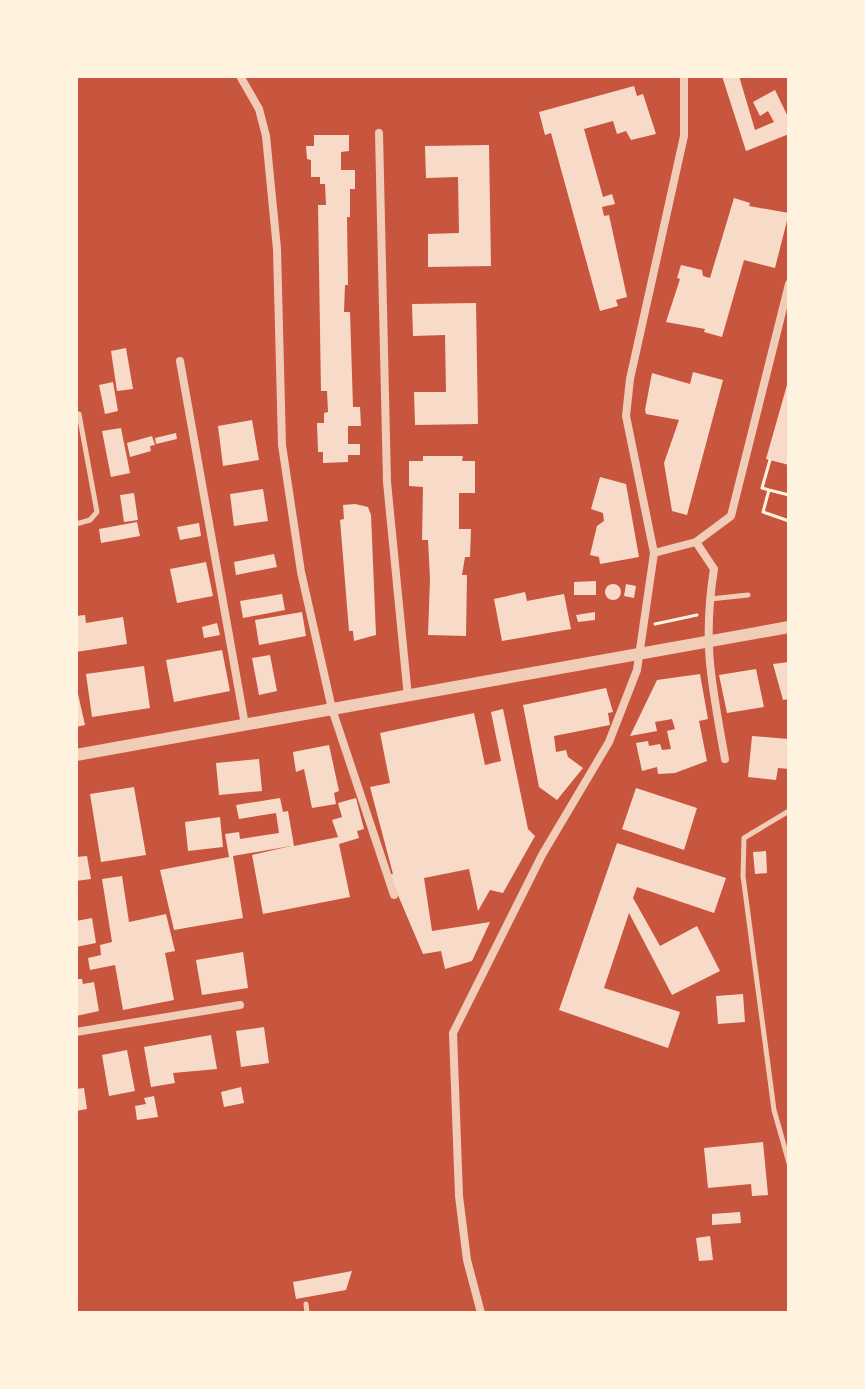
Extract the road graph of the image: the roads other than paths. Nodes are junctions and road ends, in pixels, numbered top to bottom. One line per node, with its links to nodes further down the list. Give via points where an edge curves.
1 (240, 76): 16 (street, via 259,109 266,136 277,249 282,445 301,572)
2 (684, 76): 9 (street, via 684,136 626,416)
3 (379, 133): 15 (street, via 387,482)
4 (789, 284): 8 (street, via 731,516)
5 (180, 361): 17 (street)
6 (79, 414): 7 (lane, via 97,512)
7 (76, 524)
8 (696, 542): 9 (street); 11 (street, via 714,569)
9 (654, 553): 14 (street)
10 (748, 595): 11 (lane)
11 (709, 599): 13 (street)
12 (789, 627): 13 (street)
13 (707, 643): 14 (street); 19 (street)
14 (640, 655): 15 (street); 27 (street, via 609,742 542,855 453,1033 459,1196)
15 (408, 697): 16 (street)
16 (332, 709): 17 (street); 21 (street)
17 (245, 725): 18 (street)
18 (76, 755)
19 (725, 759)
20 (789, 811): 24 (lane, via 744,838 743,876 774,1110)
21 (394, 895)
22 (240, 1005): 23 (street)
23 (76, 1032)
24 (789, 1163)
25 (306, 1304): 26 (lane)
26 (307, 1313)
27 (481, 1313)

